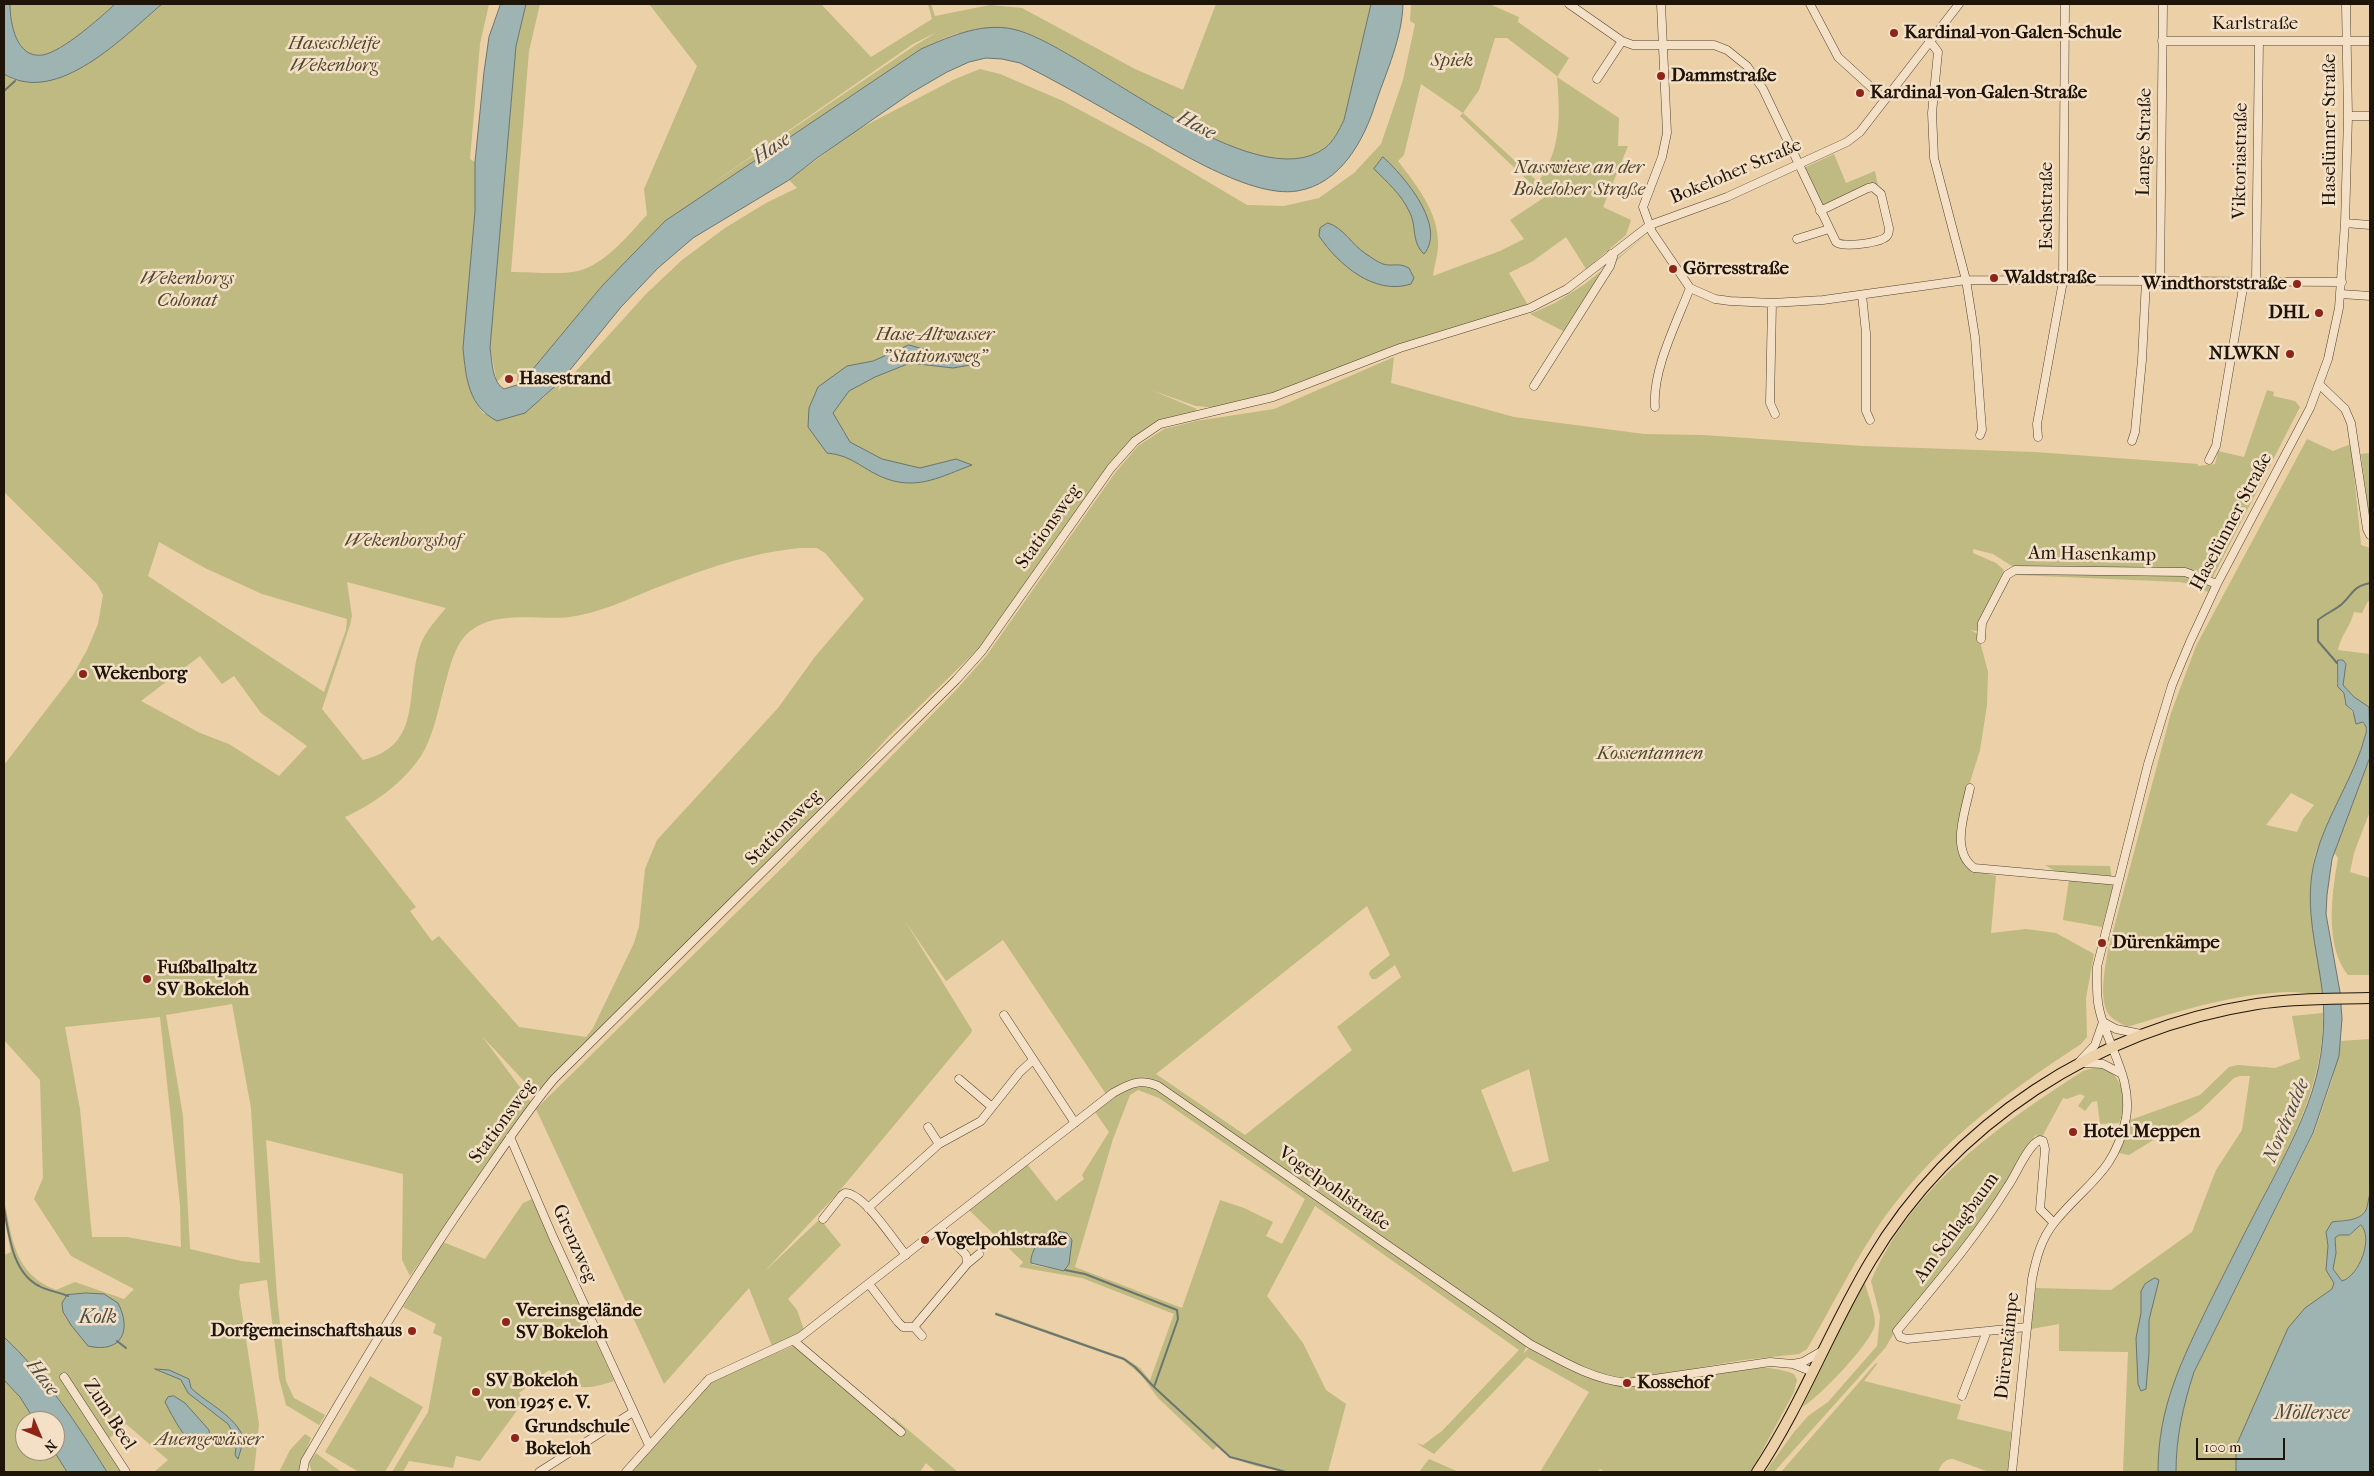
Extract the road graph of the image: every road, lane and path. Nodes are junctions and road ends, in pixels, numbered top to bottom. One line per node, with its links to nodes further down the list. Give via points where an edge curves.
1 (1569, 4): 9 (street)
2 (1661, 4): 14 (street)
3 (1810, 4): 16 (street, via 1838,57)
4 (2065, 4): 28 (street, Eschstraße)
5 (2163, 4): 10 (street, Lange Straße)
6 (2346, 4): 12 (street, Haselünner Straße)
7 (1956, 5): 8 (street, Bokeloher Straße)
8 (1929, 40): 16 (street, Bokeloher Straße); 27 (street, via 1938,52 1932,113 1934,158)
9 (1622, 41): 14 (street); 15 (street)
10 (2162, 41): 11 (street, Karlstraße); 30 (street, Lange Straße)
11 (2259, 41): 12 (street, Karlstraße); 32 (street, Viktoriastraße)
12 (2347, 41): 13 (street, Karlstraße); 17 (street, Haselünner Straße)
13 (2370, 41)
14 (1663, 46): 19 (street, via 1714,45 1738,58 1763,88); 22 (street, via 1666,133 1662,157 1643,207)
15 (1597, 80)
16 (1884, 100): 19 (street, Bokeloher Straße, via 1853,138)
17 (2348, 116): 18 (street); 21 (street, Haselünner Straße)
18 (2370, 116)
19 (1798, 164): 20 (street); 22 (street, Bokeloher Straße, via 1727,197)
20 (1820, 211): 24 (street); 24 (street, via 1868,188 1873,187 1881,194 1889,228 1886,237 1839,245)
21 (2345, 223): 23 (street); 33 (street, Haselünner Straße)
22 (1650, 225): 26 (street, Bokeloher Straße); 34 (street)
23 (2370, 225)
24 (1829, 229): 25 (street)
25 (1797, 239)
26 (1612, 254): 39 (street, Bokeloher Straße, via 1567,289 1530,308); 41 (street, via 1610,266)
27 (1966, 280): 28 (street); 36 (street); 45 (street, via 1975,337)
28 (2063, 281): 29 (street); 46 (street, Eschstraße, via 2037,424)
29 (2146, 281): 30 (street); 47 (street, via 2142,360)
30 (2160, 281): 31 (street)
31 (2244, 282): 32 (street); 48 (street, via 2216,446)
32 (2256, 282): 33 (street)
33 (2342, 282): 35 (street, Haselünner Straße)
34 (1690, 288): 38 (street, via 1715,299); 42 (street, via 1661,368 1654,394)
35 (2341, 294): 37 (street); 40 (street, Haselünner Straße, via 2337,324)
36 (1862, 295): 38 (street); 44 (street, via 1866,333 1866,411)
37 (2370, 296)
38 (1772, 303): 43 (street, via 1770,403)
39 (1400, 348): 66 (street, Stationsweg, via 1273,397 1170,420 1135,441 1111,468 982,651 554,1079)
40 (2320, 385): 49 (street, via 2345,409 2351,423); 50 (street, Haselünner Straße)
41 (1534, 386)
42 (1655, 407)
43 (1775, 414)
44 (1870, 420)
45 (1980, 435)
46 (2038, 437)
47 (2132, 441)
48 (2209, 460)
49 (2370, 535)
50 (2218, 584): 51 (street, Am Hasenkamp, via 2184,572 2015,570 2007,575 1986,615 1980,628); 53 (street, Haselünner Straße, via 2190,642 2163,713)
51 (1981, 639)
52 (1970, 788): 53 (street, via 1960,842 1968,863 1974,868)
53 (2118, 881): 56 (street, Haselünner Straße, via 2097,967 2096,990)
54 (2370, 998): 57 (main road, via 2257,1004)
55 (1004, 1015): 59 (street)
56 (2103, 1022): 57 (street, via 2124,1032); 58 (street, Haselünner Straße); 60 (street, via 2095,1045)
57 (2140, 1034): 58 (main road)
58 (2113, 1046): 60 (main road); 61 (street, Dürenkämpe)
59 (1034, 1060): 63 (street); 64 (street)
60 (2079, 1063): 61 (street, via 2103,1064); 81 (main road, via 2013,1105 1960,1148 1933,1176 1874,1255)
61 (2122, 1074): 70 (street, Dürenkämpe, via 2127,1102 2118,1146 2098,1179)
62 (959, 1079): 63 (street)
63 (992, 1107): 67 (street, via 976,1125)
64 (1075, 1123): 71 (street, Vogelpohlstraße); 82 (street, Vogelpohlstraße, via 1130,1083 1148,1082 1158,1086 1530,1344 1589,1374 1627,1383 1770,1362)
65 (928, 1128): 67 (street)
66 (510, 1137): 86 (street, Grenzweg); 90 (street, Stationsweg, via 398,1304 305,1461)
67 (939, 1144): 68 (street)
68 (868, 1208): 69 (street, via 845,1193); 73 (street)
69 (823, 1219)
70 (2054, 1223): 77 (street, Dürenkämpe, via 2037,1256); 78 (street, Am Schlagbaum, via 2040,1209 2045,1149 2040,1140 2031,1147 1976,1236 1897,1331 1900,1337 1907,1339)
71 (940, 1228): 73 (street, Vogelpohlstraße); 74 (street, via 966,1255)
72 (979, 1254): 74 (street)
73 (906, 1255): 75 (street, Vogelpohlstraße)
74 (967, 1264): 76 (street)
75 (869, 1284): 76 (street, via 903,1327); 80 (street, Vogelpohlstraße)
76 (914, 1327): 79 (street)
77 (2027, 1327): 78 (street, Am Schlagbaum); 94 (street, Dürenkämpe)
78 (1987, 1331): 85 (street)
79 (922, 1336)
80 (794, 1341): 87 (street); 88 (street, Vogelpohlstraße, via 709,1379)
81 (1824, 1350): 82 (street); 83 (main road)
82 (1793, 1364): 83 (street, Vogelpohlstraße)
83 (1813, 1372): 93 (main road)
84 (64, 1376): 89 (street, Zum Beel)
85 (1962, 1396)
86 (633, 1412): 88 (street, Grenzweg); 91 (street)
87 (901, 1432)
88 (649, 1445): 92 (street, Vogelpohlstraße)
89 (126, 1472)
90 (303, 1472)
91 (539, 1472)
92 (626, 1472)
93 (1757, 1472)
94 (2012, 1472)

